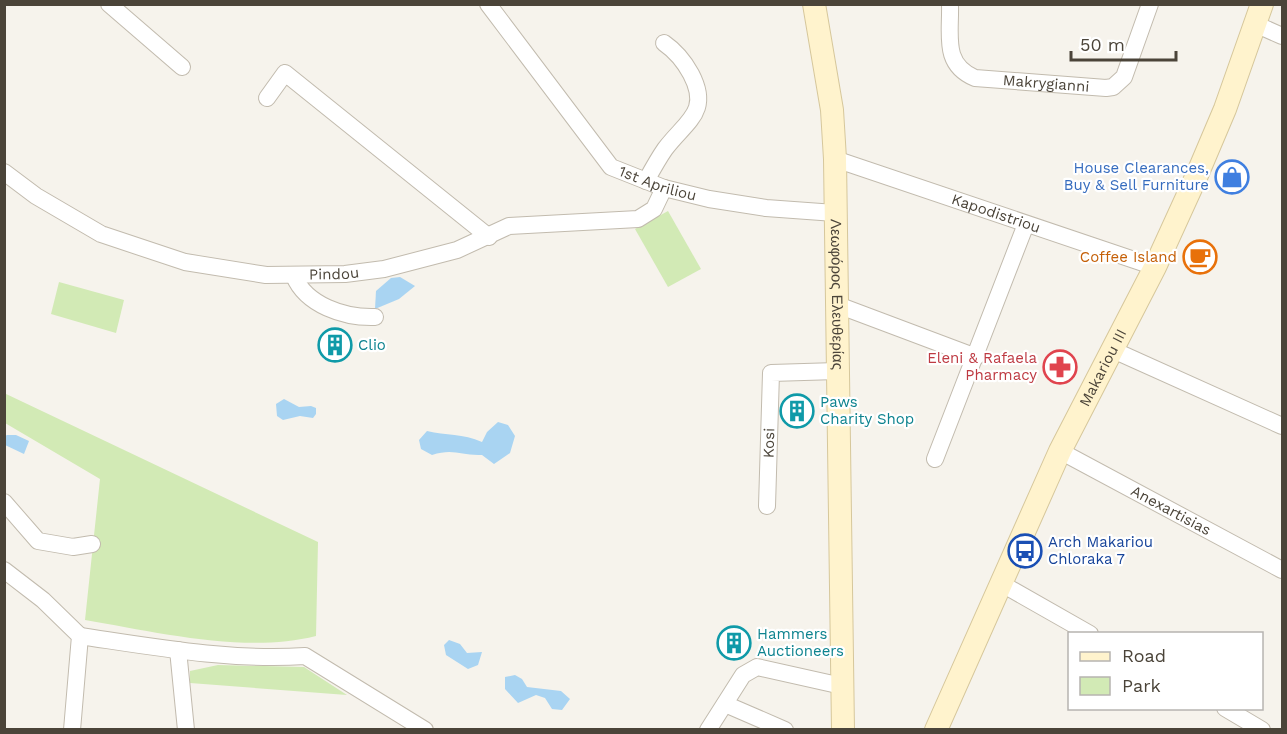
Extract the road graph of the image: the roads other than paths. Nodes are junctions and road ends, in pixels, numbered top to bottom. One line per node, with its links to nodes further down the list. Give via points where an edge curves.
1 (109, 4): 9 (street)
2 (488, 4): 13 (street, 1st Apriliou, via 602,159 620,172)
3 (814, 4): 11 (main road, Λεωφόρος Ελευθερίας, via 832,110)
4 (950, 4): 5 (street, Makrygianni, via 951,58 960,72 975,78 1106,88 1124,77)
5 (1149, 4)
6 (1258, 14): 7 (street); 18 (main road, Makariou III, via 1225,109)
7 (1282, 36)
8 (664, 43): 13 (street, via 686,64 700,97 696,113 665,149)
9 (182, 67)
10 (267, 98): 17 (street, via 285,73)
11 (835, 159): 15 (main road, Λεωφόρος Ελευθερίας); 16 (street, Kapodistriou)
12 (4, 172): 19 (street, Pindou, via 79,224 117,241 224,270)
13 (646, 181): 14 (street, 1st Apriliou)
14 (664, 188): 15 (street, 1st Apriliou, via 739,204); 17 (street, Pindou, via 654,209 638,219 509,226)
15 (835, 213): 20 (main road, Λεωφόρος Ελευθερίας)
16 (1026, 224): 18 (street, Kapodistriou); 23 (street)
17 (489, 237): 19 (street, Pindou, via 424,260 384,268)
18 (1155, 267): 22 (main road, Makariou III)
19 (294, 276): 21 (street, via 299,288 325,307 353,316)
20 (835, 304): 23 (street); 24 (main road, Λεωφόρος Ελευθερίας)
21 (375, 317)
22 (1113, 350): 25 (street); 26 (main road, Makariou III)
23 (976, 357): 27 (street)
24 (837, 371): 29 (street, Kosi, via 771,373); 37 (main road, Λεωφόρος Ελευθερίας)
25 (1282, 426)
26 (1060, 451): 32 (street, Anexartisias); 33 (main road, Makariou III)
27 (935, 459)
28 (4, 502): 30 (street, via 38,541 73,547)
29 (766, 506)
30 (92, 544)
31 (4, 570): 35 (street)
32 (1282, 570)
33 (1002, 584): 34 (street); 46 (main road, Makariou III)
34 (1088, 632)
35 (80, 636): 36 (street); 40 (street)
36 (178, 650): 41 (street); 42 (street, via 304,656)
37 (842, 686): 38 (street, via 757,667 743,675); 45 (main road, Λεωφόρος Ελευθερίας)
38 (725, 704): 43 (street); 44 (street)
39 (1229, 710): 47 (street)
40 (72, 729)
41 (186, 729)
42 (424, 729)
43 (708, 729)
44 (785, 729)
45 (843, 729)
46 (936, 729)
47 (1262, 729)

